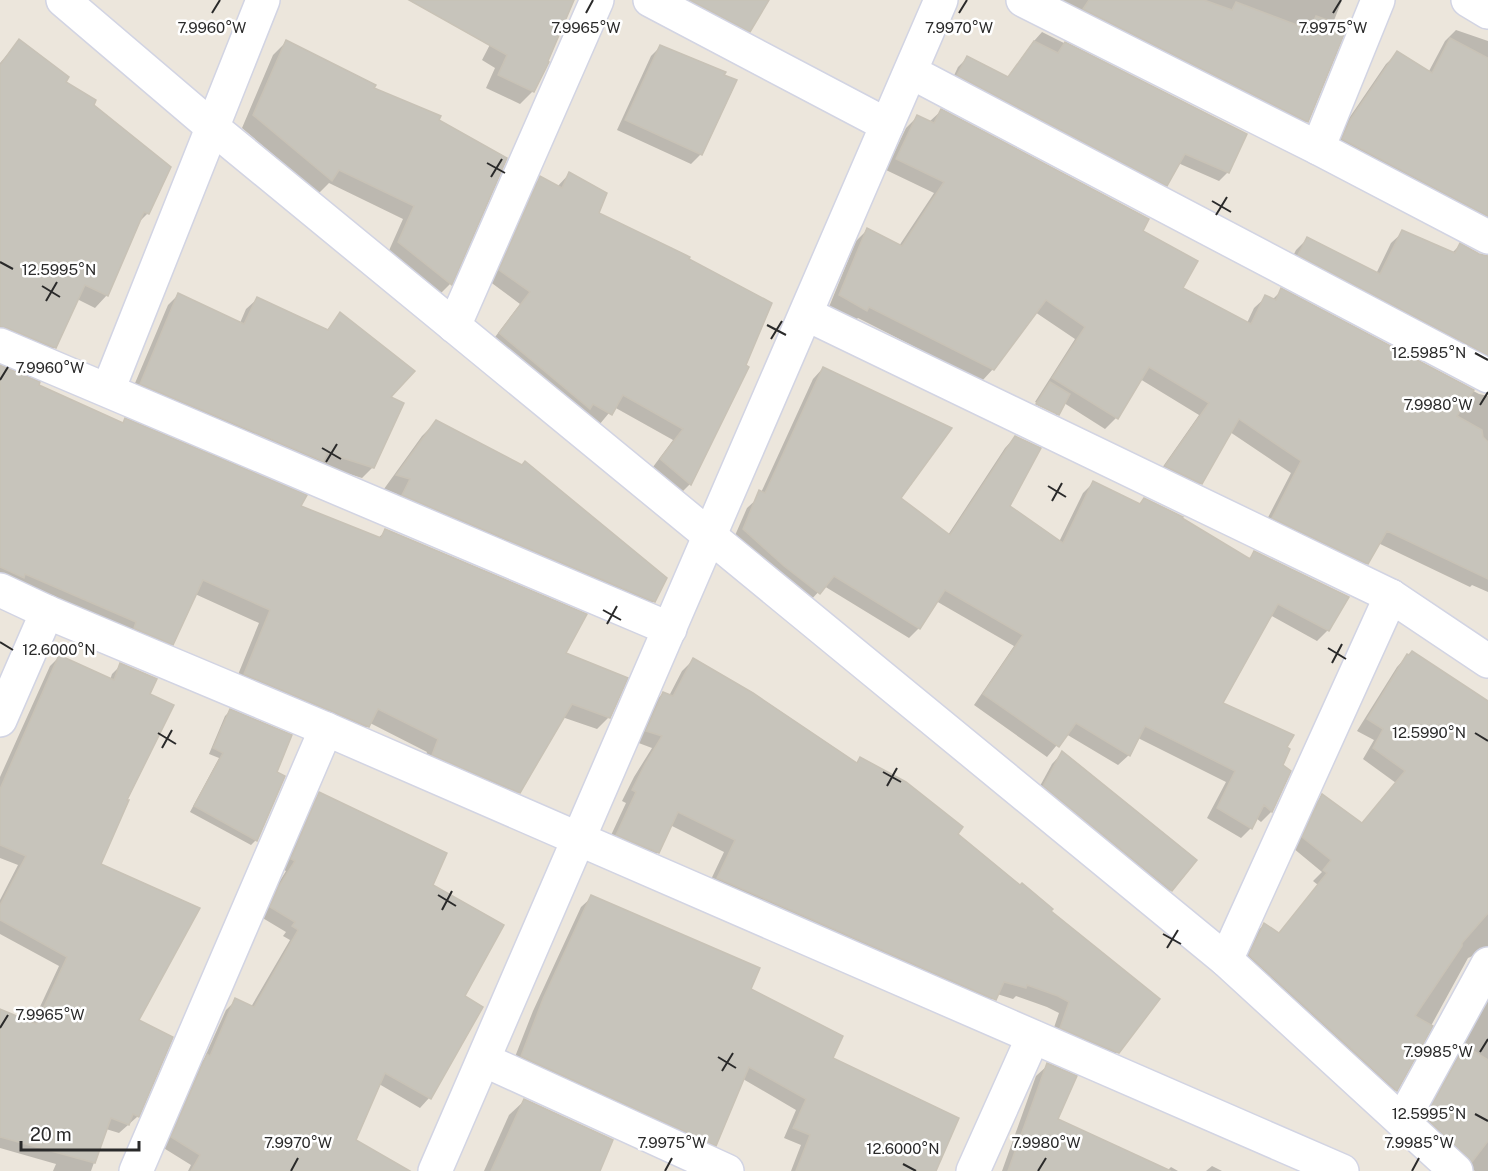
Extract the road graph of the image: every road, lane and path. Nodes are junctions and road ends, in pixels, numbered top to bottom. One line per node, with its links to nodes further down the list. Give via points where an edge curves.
1 (63, 0): 12 (street)
2 (263, 0): 12 (street)
3 (597, 0): 16 (street)
4 (651, 0): 11 (street)
5 (941, 0): 10 (street)
6 (1023, 0): 13 (street)
7 (1378, 0): 13 (street)
8 (1468, 0): 9 (street)
9 (1488, 12)
10 (911, 72): 11 (street); 18 (street)
11 (887, 125): 15 (street)
12 (212, 127): 16 (street); 19 (street)
13 (1317, 148): 14 (street)
14 (1488, 237)
15 (806, 314): 20 (street); 22 (street)
16 (454, 326): 20 (street)
17 (0, 345): 19 (street)
18 (1488, 376)
19 (108, 390): 24 (street)
20 (709, 537): 24 (street); 29 (street)
21 (0, 590): 23 (street)
22 (1391, 596): 25 (street); 29 (street)
23 (47, 612): 26 (street); 27 (street)
24 (670, 629): 28 (street)
25 (1488, 661)
26 (0, 720)
27 (326, 729): 28 (street); 34 (street)
28 (579, 840): 31 (street); 32 (street)
29 (1226, 960): 33 (street)
30 (1488, 964): 33 (street)
31 (1033, 1037): 37 (street); 38 (street)
32 (484, 1060): 35 (street); 36 (street)
33 (1402, 1121): 39 (street)
34 (136, 1171)
35 (435, 1171)
36 (727, 1171)
37 (973, 1171)
38 (1342, 1171)
39 (1456, 1171)

